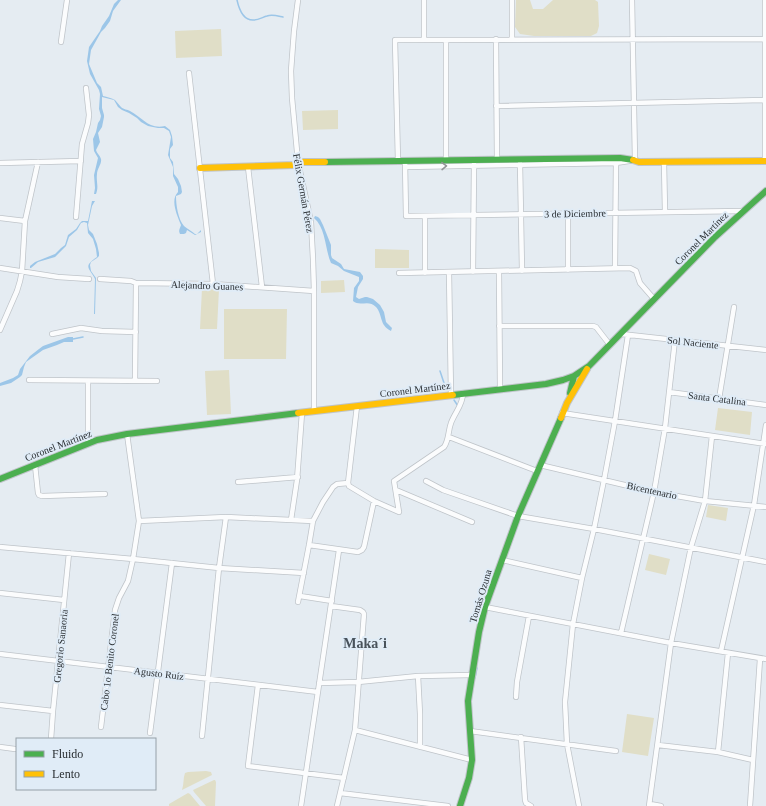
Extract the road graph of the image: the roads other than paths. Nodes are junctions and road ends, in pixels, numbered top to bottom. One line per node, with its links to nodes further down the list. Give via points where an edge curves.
1 (68, 0): 13 (street)
2 (298, 0): 27 (street, Félix Germán Pérez, via 291,71)
3 (424, 0): 11 (street)
4 (512, 0): 8 (street)
5 (632, 0): 9 (street)
6 (765, 0): 10 (street)
7 (496, 39): 8 (street); 12 (street); 18 (street)
8 (512, 39): 9 (street)
9 (633, 39): 10 (street); 17 (street)
10 (766, 39): 16 (street)
11 (424, 40): 12 (street); 25 (street, via 395,40)
12 (446, 40): 20 (street)
13 (61, 42)
14 (189, 73): 34 (street)
15 (86, 88): 24 (street, via 89,115)
16 (765, 100): 17 (street); 19 (street)
17 (634, 103): 18 (street); 23 (street)
18 (496, 106): 21 (street)
19 (766, 158): 29 (street)
20 (446, 160): 31 (street); 32 (street)
21 (497, 160): 28 (street); 31 (street)
22 (616, 160): 23 (street); 28 (street); 38 (street)
23 (633, 160): 29 (street)
24 (81, 161): 26 (street); 43 (street)
25 (398, 161): 27 (street); 32 (street)
26 (38, 162): 30 (street); 45 (street)
27 (298, 162): 33 (street, via 295,165); 61 (street, Félix Germán Pérez, via 311,222)
28 (520, 162): 31 (street); 39 (street)
29 (664, 162): 37 (street)
30 (0, 163)
31 (474, 163): 32 (street, one-way to 31); 41 (street)
32 (405, 164): 42 (street, 3 de Diciembre, via 406,216)
33 (248, 167): 34 (street); 60 (street)
34 (200, 168): 59 (street)
35 (766, 191): 36 (street, Coronel Martínez)
36 (743, 211): 37 (street, 3 de Diciembre); 62 (street, Coronel Martínez)
37 (665, 212): 38 (street, 3 de Diciembre)
38 (615, 213): 40 (street, 3 de Diciembre); 47 (street)
39 (521, 214): 40 (street, 3 de Diciembre); 41 (street, 3 de Diciembre); 50 (street)
40 (568, 214): 48 (street)
41 (473, 215): 42 (street, 3 de Diciembre); 52 (street)
42 (425, 216): 55 (street)
43 (76, 217)
44 (0, 218): 45 (street)
45 (25, 221): 49 (street)
46 (0, 268): 49 (street)
47 (615, 268): 48 (street); 62 (street, via 635,270 640,283)
48 (568, 270): 50 (street)
49 (22, 271): 56 (street); 65 (street)
50 (522, 271): 53 (street)
51 (449, 272): 52 (street); 55 (street); 83 (street)
52 (473, 272): 53 (street)
53 (499, 272): 64 (street)
54 (399, 273): 55 (street)
55 (425, 273)
56 (89, 279)
57 (100, 280): 58 (street, Alejandro Guanes)
58 (136, 283): 59 (street, Alejandro Guanes); 66 (street)
59 (213, 284): 60 (street, Alejandro Guanes)
60 (262, 287): 61 (street, Alejandro Guanes)
61 (314, 291): 88 (street, Félix Germán Pérez)
62 (654, 299): 68 (street, Coronel Martínez)
63 (734, 307): 72 (street)
64 (500, 326): 71 (street, via 593,326); 80 (street)
65 (0, 330)
66 (136, 332): 67 (street, via 81,328); 78 (street)
67 (52, 334)
68 (621, 334): 69 (street, Sol Naciente); 71 (street, Coronel Martínez)
69 (628, 335): 70 (street, Sol Naciente); 91 (street)
70 (675, 340): 72 (street, Sol Naciente); 81 (street)
71 (610, 345): 74 (street, Coronel Martínez)
72 (727, 346): 73 (street, Sol Naciente); 84 (street)
73 (766, 350)
74 (589, 366): 75 (street, Coronel Martínez); 85 (street, Tomás Ozuna)
75 (574, 376): 80 (street, Coronel Martínez, via 546,384); 85 (street, Tomás Ozuna)
76 (29, 380): 77 (street)
77 (88, 380): 78 (street); 97 (street)
78 (135, 381): 79 (street)
79 (157, 381)
80 (500, 389): 82 (street, Coronel Martínez)
81 (669, 392): 84 (street, Santa Catalina); 93 (street)
82 (463, 393): 83 (street, Coronel Martínez); 96 (street, via 461,404 450,424)
83 (451, 395): 87 (street, Coronel Martínez)
84 (718, 399): 86 (street, Santa Catalina)
85 (567, 403): 90 (street, Tomás Ozuna)
86 (766, 405)
87 (357, 406): 88 (street, Coronel Martínez); 106 (street)
88 (314, 411): 89 (street, Coronel Martínez)
89 (302, 413): 94 (street, Coronel Martínez); 101 (street)
90 (562, 413): 91 (street); 100 (street, Tomás Ozuna)
91 (615, 421): 93 (street); 103 (street)
92 (766, 425): 98 (street)
93 (665, 428): 95 (street); 108 (street)
94 (127, 434): 97 (street, Coronel Martínez); 117 (street, Cabo 1o Benito Coronel)
95 (712, 436): 98 (street); 110 (street)
96 (448, 437): 100 (street, Bicentenario); 107 (street, via 444,447 396,480)
97 (88, 443): 99 (street, Coronel Martínez)
98 (765, 444): 112 (street)
99 (36, 464): 102 (street, Coronel Martínez); 109 (street, via 39,495)
100 (538, 468): 103 (street, Bicentenario); 114 (street, Tomás Ozuna)
101 (298, 477): 104 (street); 116 (street)
102 (0, 479)
103 (604, 480): 108 (street, Bicentenario); 120 (street)
104 (238, 482)
105 (426, 482): 114 (street)
106 (348, 483): 111 (street); 118 (street, via 333,487)
107 (396, 490): 111 (street, via 399,512); 119 (street)
108 (654, 492): 110 (street, Bicentenario); 121 (street)
109 (104, 494)
110 (705, 500): 112 (street, Bicentenario); 124 (street)
111 (374, 501): 125 (street, via 362,550)
112 (754, 505): 113 (street, Bicentenario); 127 (street)
113 (766, 507)
114 (518, 516): 120 (street); 129 (street, Tomás Ozuna)
115 (226, 517): 116 (street); 117 (street); 132 (street)
116 (291, 520): 118 (street)
117 (139, 521): 128 (street, Cabo 1o Benito Coronel)
118 (313, 521): 122 (street)
119 (472, 522)
120 (594, 529): 121 (street); 134 (street)
121 (643, 538): 124 (street); 143 (street)
122 (309, 545): 125 (street); 133 (street)
123 (0, 547): 126 (street)
124 (691, 547): 127 (street); 144 (street)
125 (339, 550): 139 (street)
126 (69, 553): 128 (street); 137 (street, Gregorio Sanaoria)
127 (742, 557): 130 (street); 145 (street)
128 (134, 559): 131 (street); 151 (street, Cabo 1o Benito Coronel, via 128,581 115,610)
129 (502, 560): 134 (street); 140 (street, Tomás Ozuna)
130 (766, 562)
131 (172, 563): 132 (street); 152 (street)
132 (219, 568): 133 (street); 155 (street)
133 (304, 573): 136 (street)
134 (582, 578): 142 (street)
135 (0, 593): 137 (street)
136 (300, 596): 138 (street); 139 (street)
137 (64, 600): 150 (street, Gregorio Sanaoria)
138 (298, 602)
139 (331, 604): 156 (street, via 364,613); 157 (street)
140 (485, 607): 141 (street); 153 (street, Tomás Ozuna)
141 (529, 616): 142 (street); 160 (street)
142 (573, 624): 143 (street); 170 (street, via 565,702)
143 (621, 633): 144 (street)
144 (671, 643): 145 (street); 171 (street)
145 (721, 651): 146 (street)
146 (728, 653): 148 (street); 176 (street)
147 (0, 654): 150 (street, Agusto Ruíz)
148 (760, 659): 149 (street); 178 (street)
149 (766, 659)
150 (58, 661): 151 (street, Agusto Ruíz); 162 (street, Gregorio Sanaoria)
151 (108, 668): 152 (street, Agusto Ruíz); 163 (street, Cabo 1o Benito Coronel)
152 (158, 673): 155 (street, Agusto Ruíz); 166 (street)
153 (472, 675): 154 (street); 165 (street, Tomás Ozuna, via 468,701)
154 (418, 676): 156 (street); 173 (street)
155 (208, 679): 158 (street, Agusto Ruíz); 167 (street)
156 (358, 682): 157 (street); 164 (street)
157 (320, 683): 159 (street)
158 (258, 685): 159 (street, Agusto Ruíz); 179 (street, via 248,766)
159 (318, 692): 179 (street)
160 (516, 697)
161 (0, 705): 162 (street)
162 (53, 711): 169 (street, Gregorio Sanaoria)
163 (101, 727)
164 (355, 730): 173 (street); 180 (street)
165 (470, 731): 168 (street); 177 (street, Tomás Ozuna)
166 (150, 733)
167 (202, 736)
168 (521, 737): 170 (street); 187 (street, via 525,800)
169 (51, 738)
170 (567, 744): 175 (street); 188 (street)
171 (658, 745): 176 (street); 182 (street)
172 (0, 747): 174 (street)
173 (420, 747): 177 (street)
174 (15, 749)
175 (616, 751)
176 (718, 752): 178 (street)
177 (472, 760): 186 (street, Tomás Ozuna)
178 (753, 760): 190 (street)
179 (306, 773): 180 (street); 183 (street)
180 (344, 778): 181 (street)
181 (340, 793): 184 (street); 185 (street)
182 (650, 805): 189 (street)
183 (301, 806)
184 (338, 806)
185 (448, 806)
186 (460, 806)
187 (531, 806)
188 (579, 806)
189 (661, 806)
190 (750, 806)

